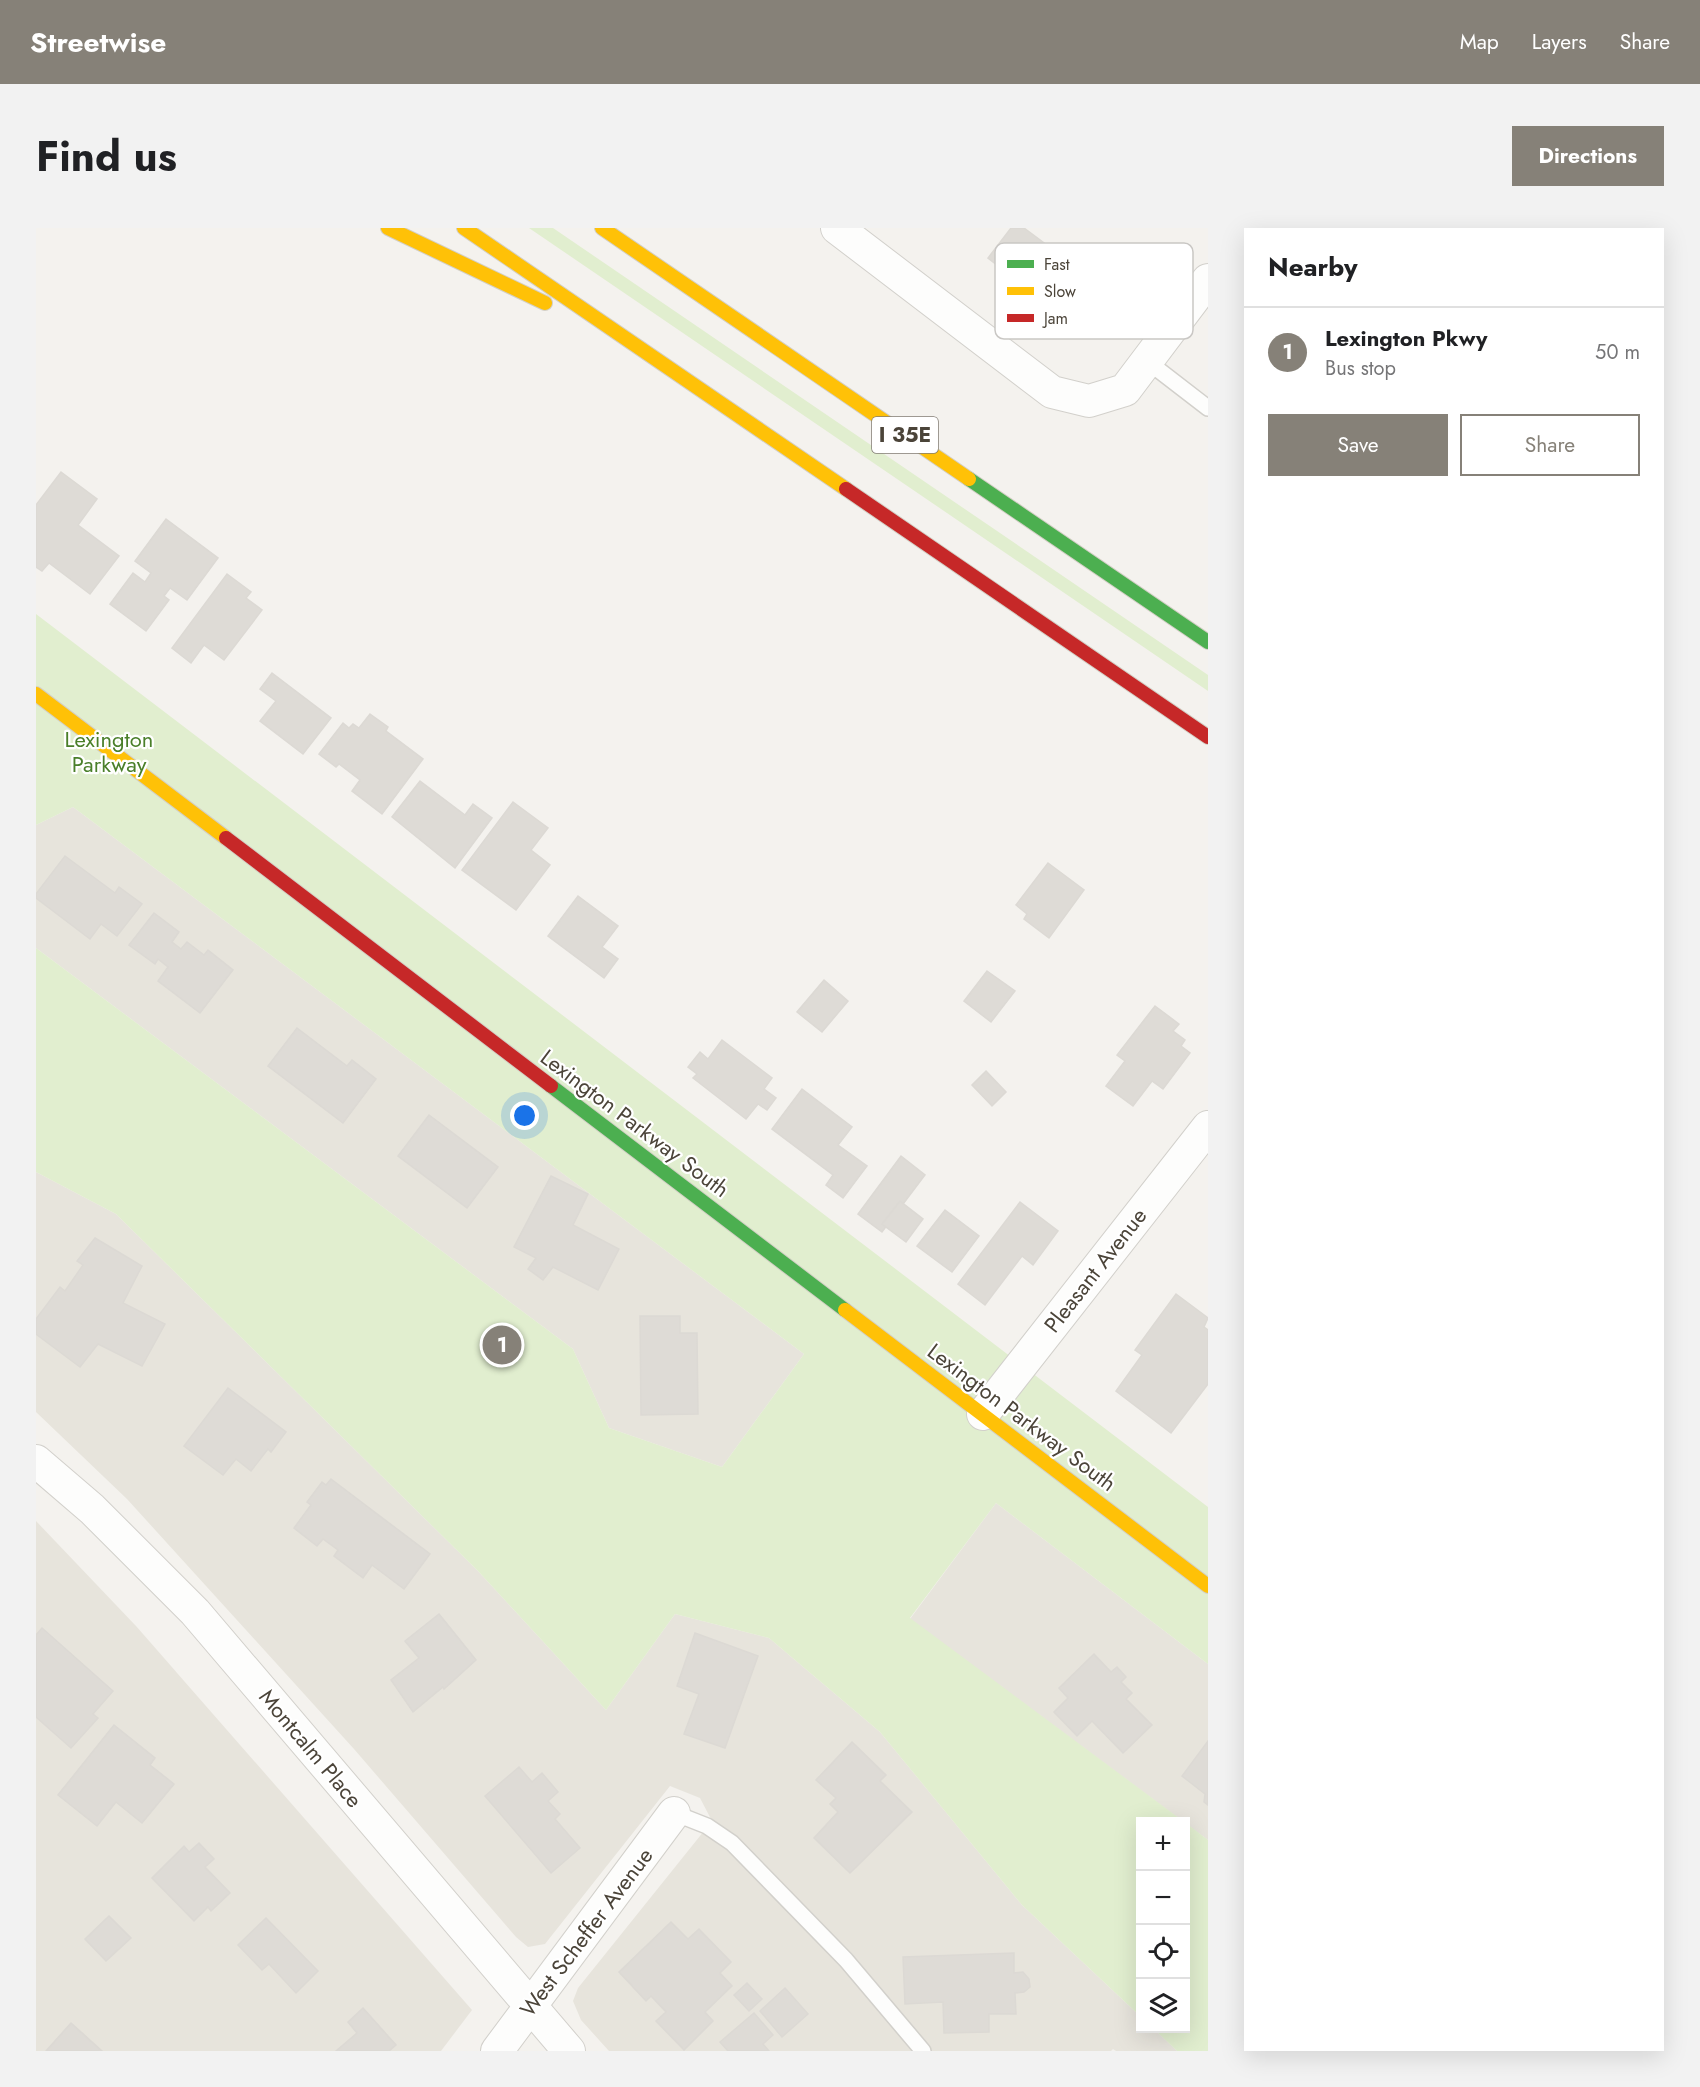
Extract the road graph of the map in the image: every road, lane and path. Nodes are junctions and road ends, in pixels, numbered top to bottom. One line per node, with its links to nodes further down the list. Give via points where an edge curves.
1 (388, 228): 8 (main road)
2 (465, 228): 8 (main road)
3 (602, 228): 11 (main road, I 35E)
4 (837, 228): 9 (street, via 1052,392 1089,401 1125,390)
5 (1208, 280): 6 (street)
6 (1193, 300)
7 (1164, 339): 9 (street)
8 (639, 348): 13 (main road)
9 (1147, 361): 10 (lane)
10 (1208, 408)
11 (1208, 642)
12 (36, 694): 15 (main road, Lexington Parkway South)
13 (1208, 737)
14 (1208, 1127): 15 (street, Pleasant Avenue)
15 (983, 1414): 17 (main road, Lexington Parkway South)
16 (36, 1461): 19 (street, Montcalm Place, via 92,1509 195,1612)
17 (1208, 1586)
18 (674, 1813): 19 (street, West Scheffer Avenue); 22 (lane, via 732,1843 846,1960)
19 (530, 2007): 20 (street, West Scheffer Avenue); 21 (street, Montcalm Place)
20 (497, 2051)
21 (569, 2051)
22 (922, 2051)

